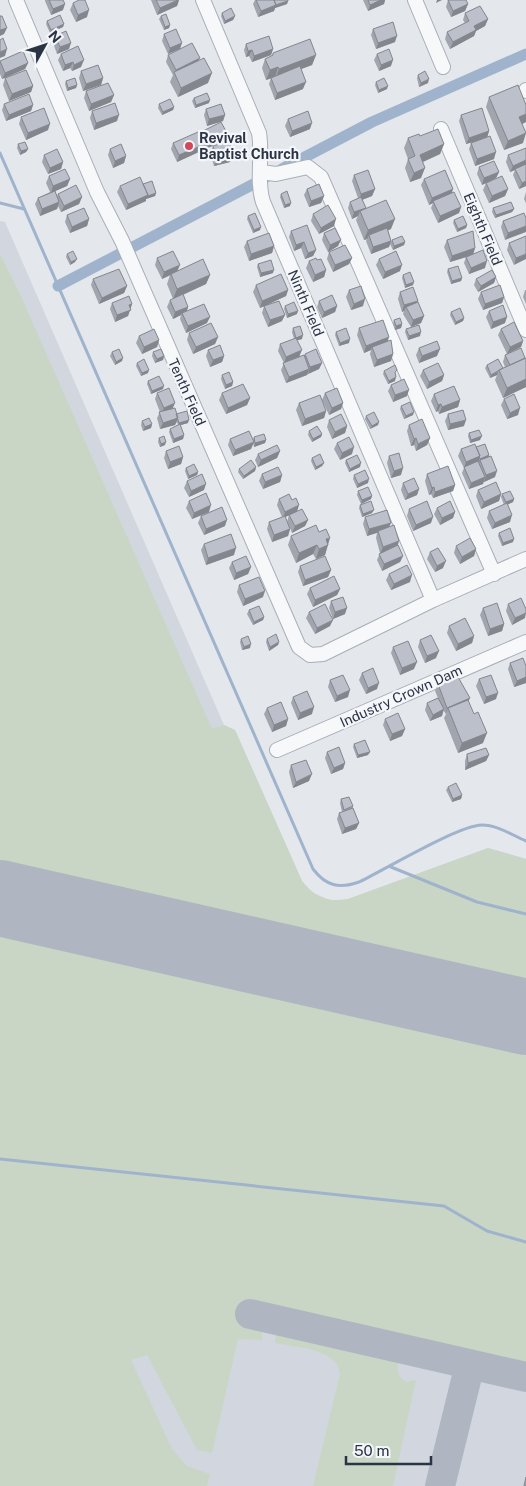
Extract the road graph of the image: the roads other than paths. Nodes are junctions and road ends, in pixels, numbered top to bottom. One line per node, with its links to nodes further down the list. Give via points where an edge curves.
1 (16, 0): 10 (street, Tenth Field, via 97,192 134,269 299,647 310,655 323,654)
2 (203, 0): 6 (street, Ninth Field, via 260,133)
3 (415, 0): 4 (street)
4 (443, 67)
5 (441, 129): 7 (street, Eighth Field)
6 (261, 172): 9 (street, via 282,173 308,167 317,172 323,182); 10 (street, Ninth Field, via 263,202)
7 (526, 330)
8 (526, 559): 9 (street, Tenth Field)
9 (494, 574): 10 (street, Tenth Field)
10 (433, 600)
11 (526, 642): 12 (street, Industry Crown Dam)
12 (277, 750)

